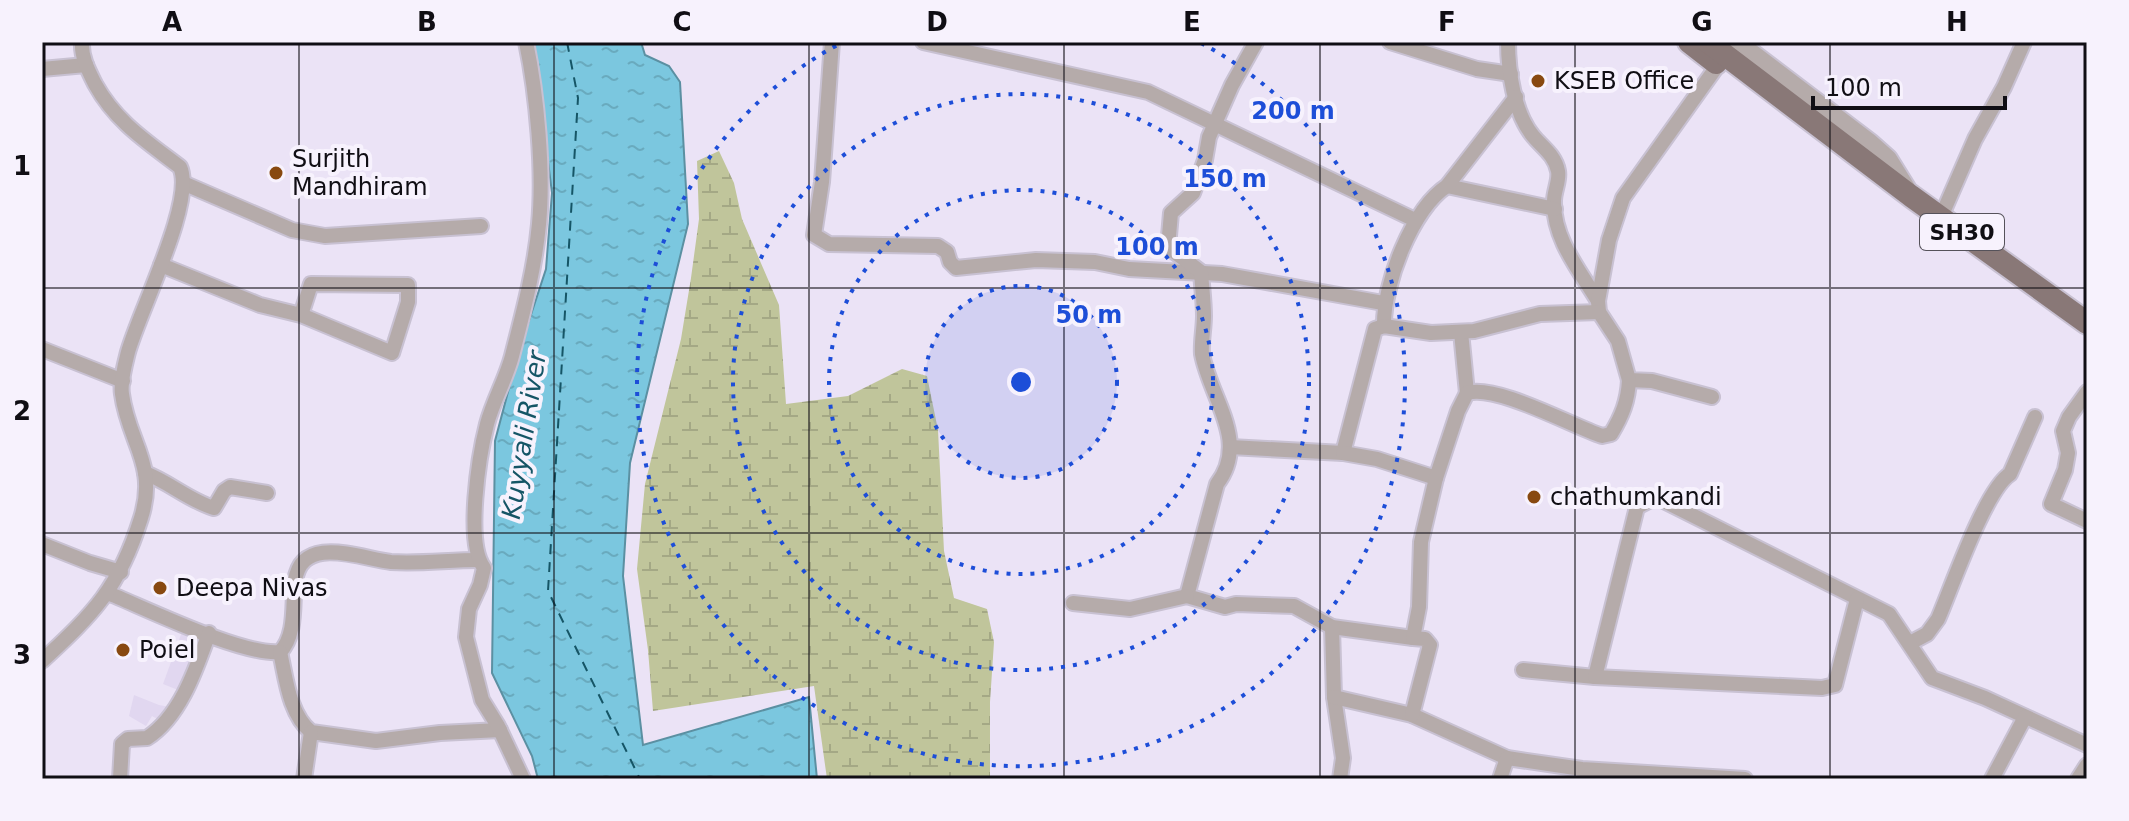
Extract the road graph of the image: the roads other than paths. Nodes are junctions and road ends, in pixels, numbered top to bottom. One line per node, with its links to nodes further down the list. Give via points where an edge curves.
1 (82, 42): 12 (street)
2 (526, 42): 48 (street, via 535,99 539,223 511,358 486,427 476,495)
3 (832, 42): 27 (street, via 814,235 829,244 938,246 956,268 1051,260)
4 (923, 42): 17 (street, via 1148,92)
5 (1256, 42): 17 (street)
6 (1390, 42): 15 (street)
7 (1508, 42): 15 (street)
8 (1689, 42): 13 (main road, SH30)
9 (1708, 42): 18 (main road, SH30)
10 (1737, 42): 21 (street, via 1870,143 1888,159)
11 (2024, 42): 23 (street)
12 (86, 65): 14 (street); 19 (street, via 122,123 180,167)
13 (1718, 65): 18 (main road, SH30, via 1831,150); 29 (street, via 1623,198 1609,240)
14 (42, 70)
15 (1511, 74): 16 (street)
16 (1516, 97): 20 (street); 22 (street, via 1531,135 1559,171)
17 (1214, 124): 24 (street); 27 (street, via 1198,182 1171,213 1169,224 1168,247)
18 (1867, 161): 21 (main road, SH30)
19 (183, 183): 25 (street, via 292,230 325,236); 26 (street)
20 (1447, 186): 22 (street); 24 (street)
21 (1911, 196): 23 (main road, SH30)
22 (1555, 209): 29 (street, via 1559,236)
23 (1941, 217): 31 (main road, SH30)
24 (1415, 220): 28 (street)
25 (481, 226)
26 (161, 265): 30 (street, via 260,305); 36 (street)
27 (1201, 272): 28 (street); 41 (street, via 1202,353 1225,415)
28 (1383, 303): 32 (street)
29 (1598, 307): 33 (street); 35 (street, via 1618,341)
30 (301, 315): 30 (street, via 392,353 408,285 311,284)
31 (2087, 323)
32 (1384, 326): 33 (street); 42 (street, via 1375,329)
33 (1461, 332): 38 (street)
34 (42, 349): 36 (street)
35 (1629, 380): 38 (street, via 1619,422 1611,434 1602,436 1505,397); 39 (street)
36 (123, 381): 43 (street, via 127,419)
37 (2087, 392): 46 (street, via 2063,431 2068,453 2051,504)
38 (1467, 393): 44 (street)
39 (1712, 397)
40 (2035, 417): 57 (street, via 2010,474 1989,503 1938,619 1927,634)
41 (1230, 447): 42 (street); 51 (street)
42 (1343, 453): 44 (street)
43 (145, 473): 45 (street, via 214,508 230,487); 49 (street, via 142,515)
44 (1436, 478): 56 (street, via 1421,542)
45 (267, 493)
46 (2087, 521)
47 (42, 544): 49 (street)
48 (478, 560): 58 (street, via 390,562 330,551 311,557 298,569 290,637); 65 (street, via 484,568 469,609 466,637 482,700)
49 (121, 572): 50 (street)
50 (108, 593): 55 (street); 59 (street)
51 (1187, 596): 53 (street, via 1130,609); 54 (street, via 1225,607 1294,606)
52 (1857, 599): 57 (street, via 1889,614); 61 (street, via 1835,685); 61 (street, via 1656,497 1637,507)
53 (1073, 603)
54 (1332, 627): 56 (street); 62 (street)
55 (209, 633): 58 (street, via 251,649); 71 (street, via 189,686 164,722 147,738 122,744)
56 (1413, 638): 63 (street, via 1430,645)
57 (1910, 643): 64 (street, via 1932,678)
58 (280, 652): 66 (street, via 299,719)
59 (42, 661)
60 (1523, 670): 61 (street)
61 (1595, 677)
62 (1334, 697): 63 (street); 74 (street, via 1343,758)
63 (1412, 715): 68 (street)
64 (2025, 717): 67 (street); 77 (street)
65 (500, 730): 66 (street, via 376,741); 73 (street)
66 (311, 732): 72 (street)
67 (2087, 745)
68 (1507, 758): 70 (street); 75 (street)
69 (2087, 765): 78 (street)
70 (1681, 777): 76 (street)
71 (120, 779)
72 (304, 779)
73 (523, 779)
74 (1340, 779)
75 (1500, 779)
76 (1745, 779)
77 (1992, 779)
78 (2078, 779)

